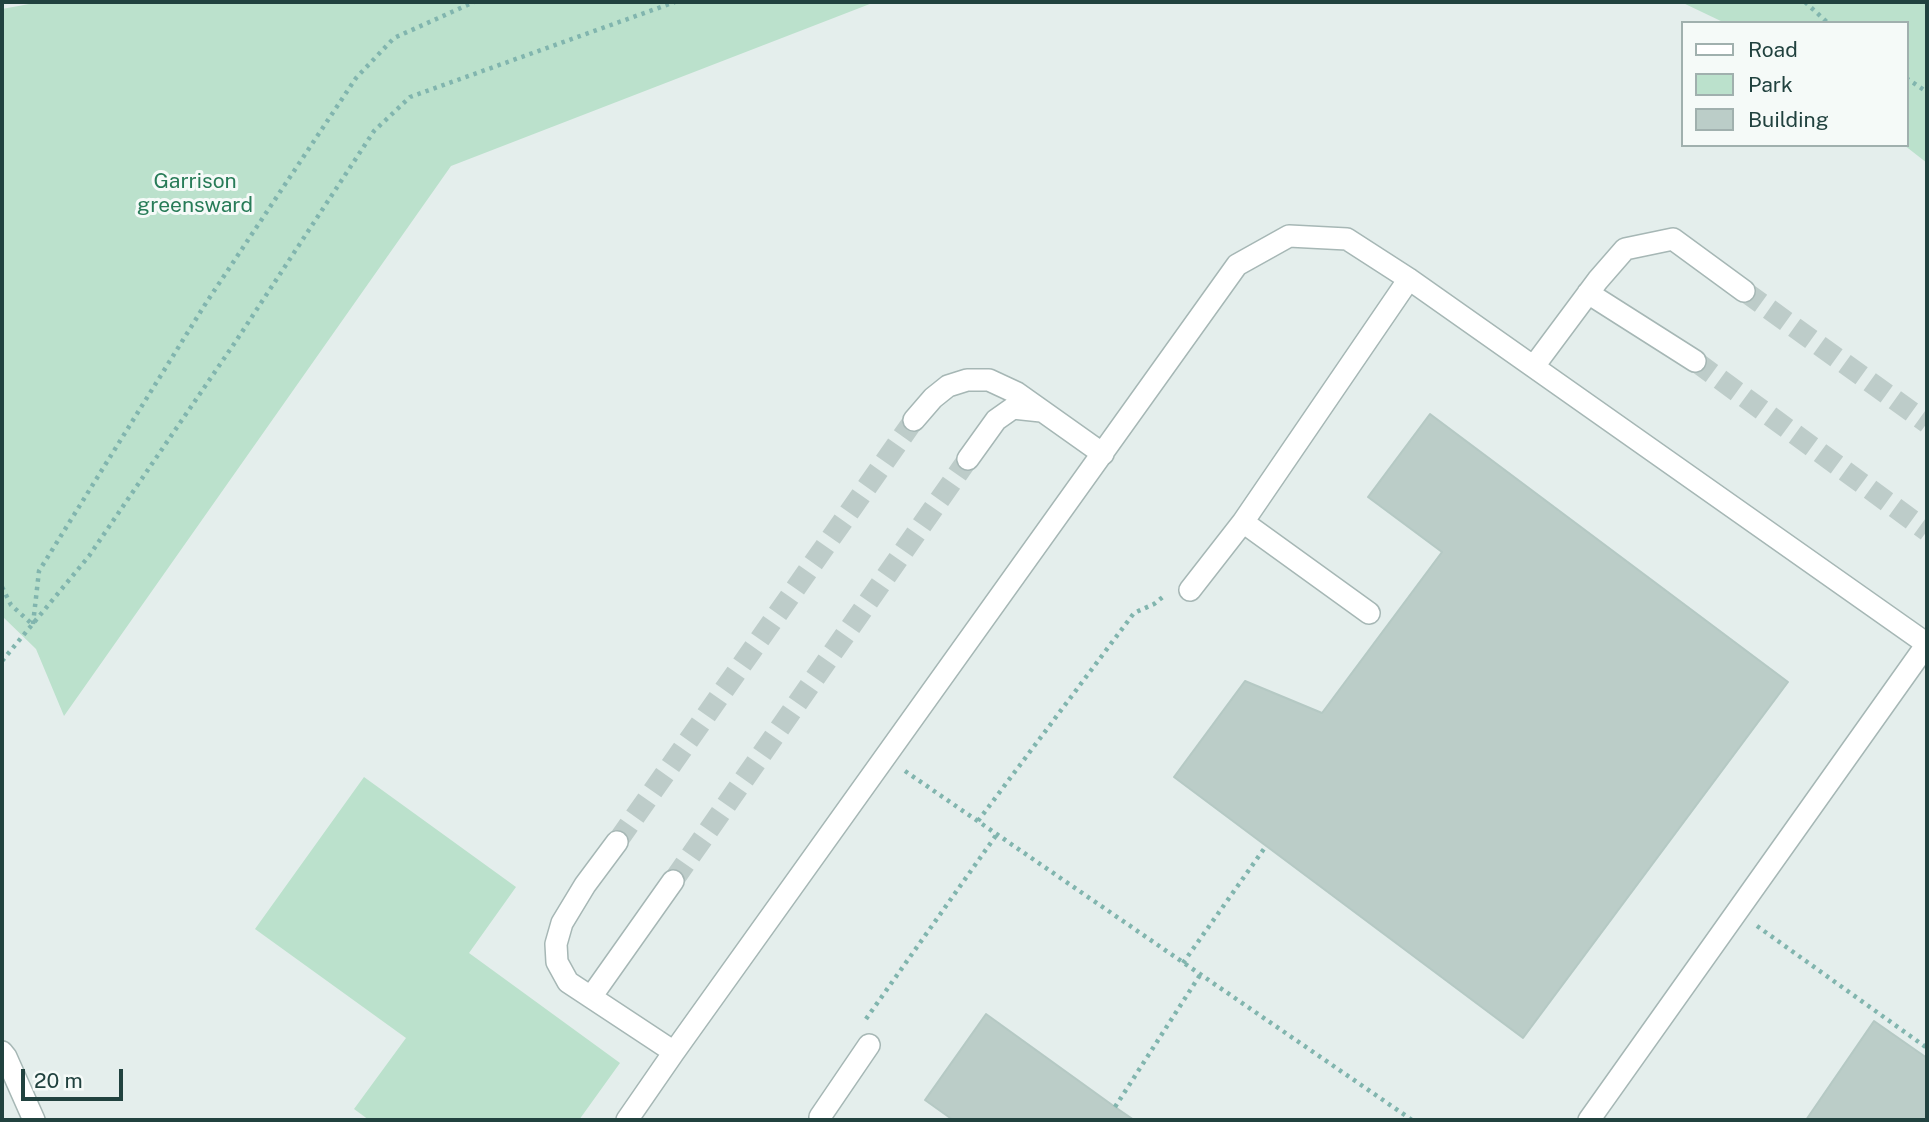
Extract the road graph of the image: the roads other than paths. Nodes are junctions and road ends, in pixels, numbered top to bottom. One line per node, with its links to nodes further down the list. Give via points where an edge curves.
1 (1409, 279): 5 (street); 8 (street, via 1347,239 1289,236 1237,265); 10 (street)
2 (1744, 291): 3 (street, via 1673,239 1625,249)
3 (1588, 293): 4 (street); 5 (street)
4 (1695, 361)
5 (1534, 366): 13 (street)
6 (1043, 411): 7 (street, via 1004,386 989,380 967,380 948,386); 8 (street); 9 (street, via 1013,408 996,420)
7 (914, 421)
8 (1103, 454): 19 (street)
9 (968, 459)
10 (1243, 522): 11 (street); 12 (street)
11 (1190, 590)
12 (1369, 613)
13 (1927, 644): 23 (street)
14 (617, 842): 16 (street, via 567,913 556,944 556,962 568,982)
15 (673, 881): 16 (street)
16 (591, 997): 19 (street)
17 (869, 1045): 20 (street)
18 (2, 1052): 21 (street)
19 (674, 1052): 22 (street)
20 (821, 1119)
21 (34, 1120)
22 (628, 1120)
23 (1589, 1120)

